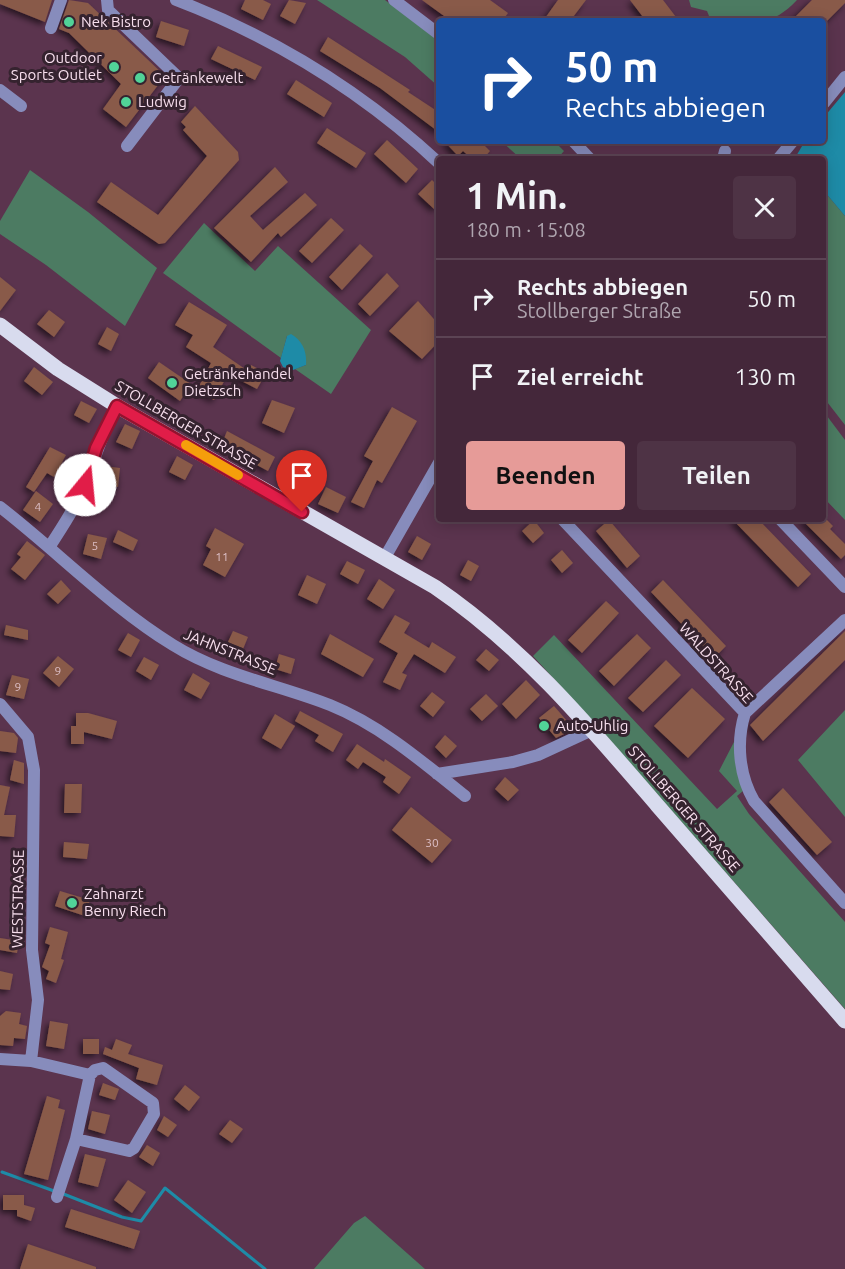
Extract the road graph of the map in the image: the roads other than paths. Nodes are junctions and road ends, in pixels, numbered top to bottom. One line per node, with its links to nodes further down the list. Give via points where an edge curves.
1 (61, 0): 5 (street)
2 (107, 0): 13 (street, via 108,10 179,78)
3 (176, 0): 16 (street, via 210,13 353,92)
4 (394, 0): 6 (street)
5 (51, 28)
6 (436, 32)
7 (845, 76): 9 (street)
8 (0, 90): 10 (street)
9 (826, 100)
10 (21, 106)
11 (576, 144): 14 (street)
12 (790, 144): 15 (street)
13 (127, 146)
14 (587, 156)
15 (780, 156)
16 (436, 160)
17 (0, 325): 18 (main road, STOLLBERGER STRASSE, via 58,369)
18 (117, 406): 23 (street, via 96,448 85,485); 24 (main road, STOLLBERGER STRASSE)
19 (436, 468): 24 (street)
20 (0, 507): 23 (street, JAHNSTRASSE)
21 (565, 522): 28 (street, WALDSTRASSE)
22 (783, 522): 25 (street)
23 (50, 546): 30 (street, JAHNSTRASSE, via 102,594 174,646 362,720)
24 (384, 559): 29 (main road, STOLLBERGER STRASSE, via 435,586 478,616)
25 (845, 587)
26 (845, 620): 28 (street)
27 (0, 704): 35 (street, WESTSTRASSE, via 28,737 34,770 32,950 38,1000)
28 (745, 713): 32 (street, WALDSTRASSE, via 739,732 746,789)
29 (592, 730): 30 (street, via 538,755); 33 (main road, STOLLBERGER STRASSE)
30 (438, 774): 31 (street, JAHNSTRASSE)
31 (465, 796)
32 (845, 903)
33 (845, 1021)
34 (0, 1059): 35 (street)
35 (31, 1061): 36 (street)
36 (90, 1075): 37 (street); 37 (street, via 103,1068 153,1103 154,1114 129,1151)
37 (76, 1139): 38 (street)
38 (58, 1191)

